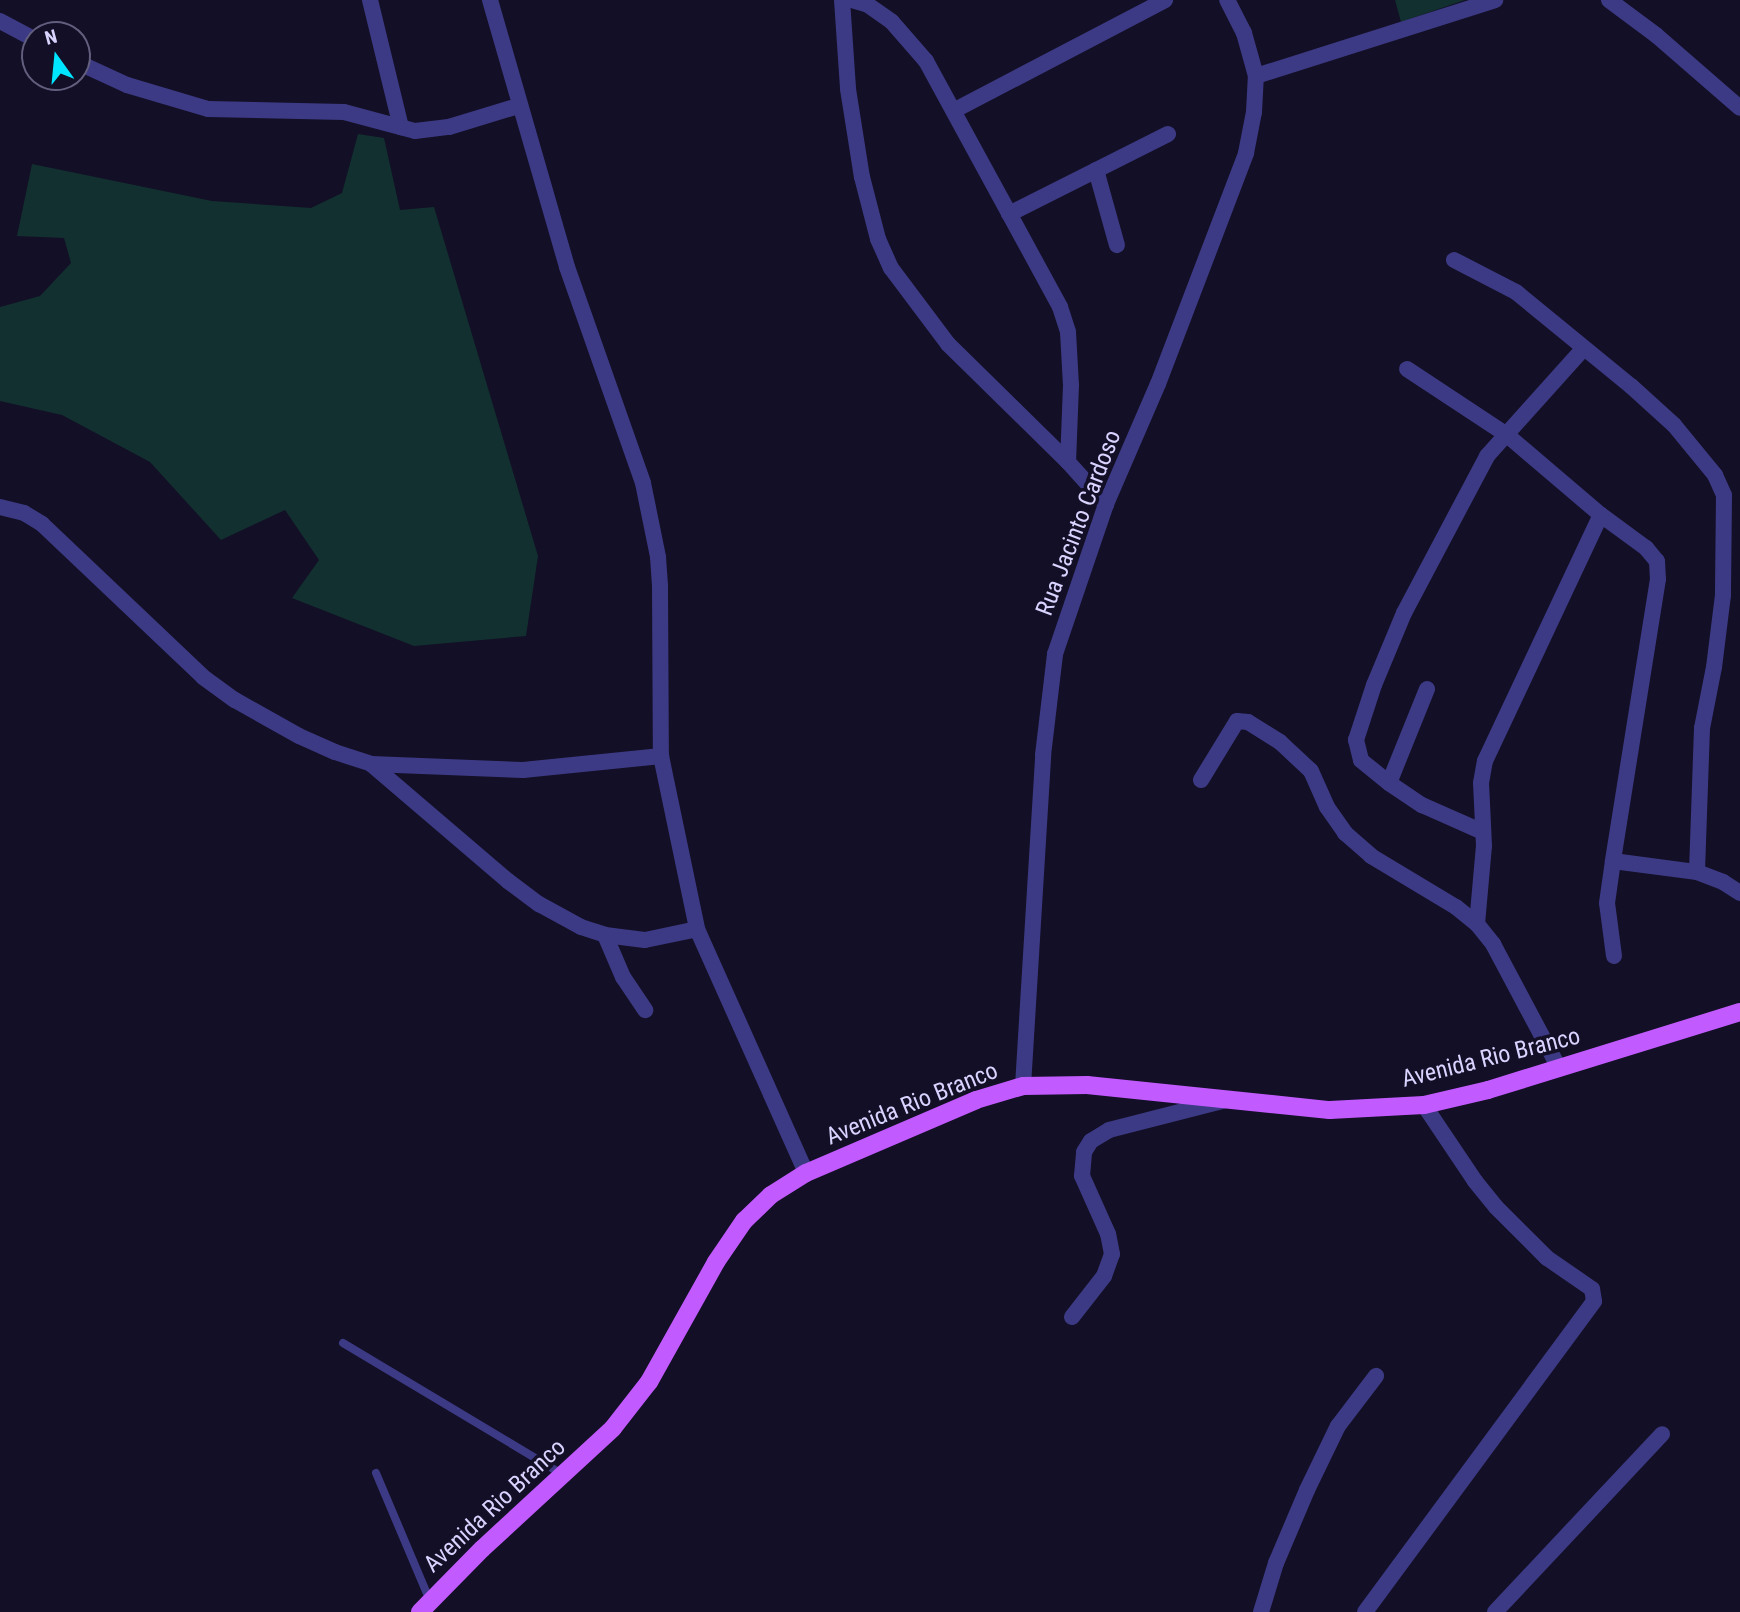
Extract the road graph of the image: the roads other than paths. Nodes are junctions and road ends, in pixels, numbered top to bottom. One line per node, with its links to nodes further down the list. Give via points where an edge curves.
1 (370, 0): 16 (street)
2 (490, 0): 13 (street)
3 (842, 0): 25 (street, via 848,89 862,177 878,239 891,268 948,344)
4 (852, 0): 15 (street, via 880,13 908,39)
5 (1165, 0): 15 (street)
6 (1227, 0): 12 (street, Rua Jacinto Cardoso, via 1244,33)
7 (1496, 0): 12 (street)
8 (1609, 0): 14 (street)
9 (0, 20): 10 (street)
10 (21, 32)
11 (91, 68): 16 (street, via 127,85 208,108 344,112)
12 (1256, 76): 26 (street, Rua Jacinto Cardoso, via 1251,131 1234,189)
13 (519, 106): 16 (street, via 429,131); 30 (street, via 566,267 643,483 659,576)
14 (1740, 108)
15 (955, 110): 19 (street)
16 (401, 127)
17 (1168, 134): 18 (street)
18 (1097, 170): 19 (street); 20 (street)
19 (1009, 214): 25 (street, via 1060,307 1068,332)
20 (1117, 245)
21 (1454, 260): 22 (street, via 1516,292)
22 (1584, 349): 24 (street); 36 (street, via 1674,425 1716,475 1724,495 1723,595 1702,728)
23 (1407, 369): 24 (street)
24 (1507, 435): 28 (street); 33 (street, via 1476,473 1423,572 1357,731 1361,760)
25 (1068, 462): 26 (street)
26 (1106, 504): 45 (street, Rua Jacinto Cardoso, via 1063,627 1051,677 1042,755)
27 (0, 507): 31 (street, via 42,524 153,632 235,700 299,736)
28 (1601, 515): 34 (street, via 1489,748 1481,783); 35 (street, via 1646,548 1658,568)
29 (1427, 689): 33 (street)
30 (661, 756): 31 (street, via 549,769); 39 (street)
31 (371, 764): 40 (street, via 508,881 556,914)
32 (1201, 780): 38 (street, via 1233,724 1248,722 1303,763 1345,832 1371,856 1457,907)
33 (1389, 783): 34 (street, via 1422,806)
34 (1483, 832): 38 (street)
35 (1613, 861): 36 (street); 41 (street, via 1607,903)
36 (1697, 872): 37 (street)
37 (1740, 893)
38 (1477, 924): 44 (street, via 1493,944)
39 (697, 929): 40 (street, via 645,940); 48 (street)
40 (605, 935): 42 (street, via 623,977)
41 (1614, 956)
42 (645, 1010)
43 (1740, 1012): 44 (main road, Avenida Rio Branco)
44 (1559, 1068): 47 (main road, Avenida Rio Branco)
45 (1023, 1086): 46 (main road, Avenida Rio Branco, via 1087,1085); 48 (main road, Avenida Rio Branco, via 976,1100)
46 (1229, 1099): 47 (main road, Avenida Rio Branco, via 1331,1110); 49 (street, via 1109,1130 1091,1140 1084,1152 1082,1176 1112,1254 1104,1276)
47 (1424, 1105): 57 (street, via 1496,1207 1547,1258 1592,1289 1594,1301)
48 (806, 1173): 54 (main road, Avenida Rio Branco, via 771,1195 744,1221 649,1382 613,1428)
49 (1072, 1317)
50 (343, 1343): 54 (lane)
51 (1376, 1376): 56 (street, via 1338,1426 1276,1563)
52 (1662, 1434): 58 (street)
53 (376, 1473): 55 (lane)
54 (565, 1475): 55 (main road, Avenida Rio Branco)
55 (425, 1606)
56 (1261, 1612)
57 (1365, 1612)
58 (1495, 1612)

